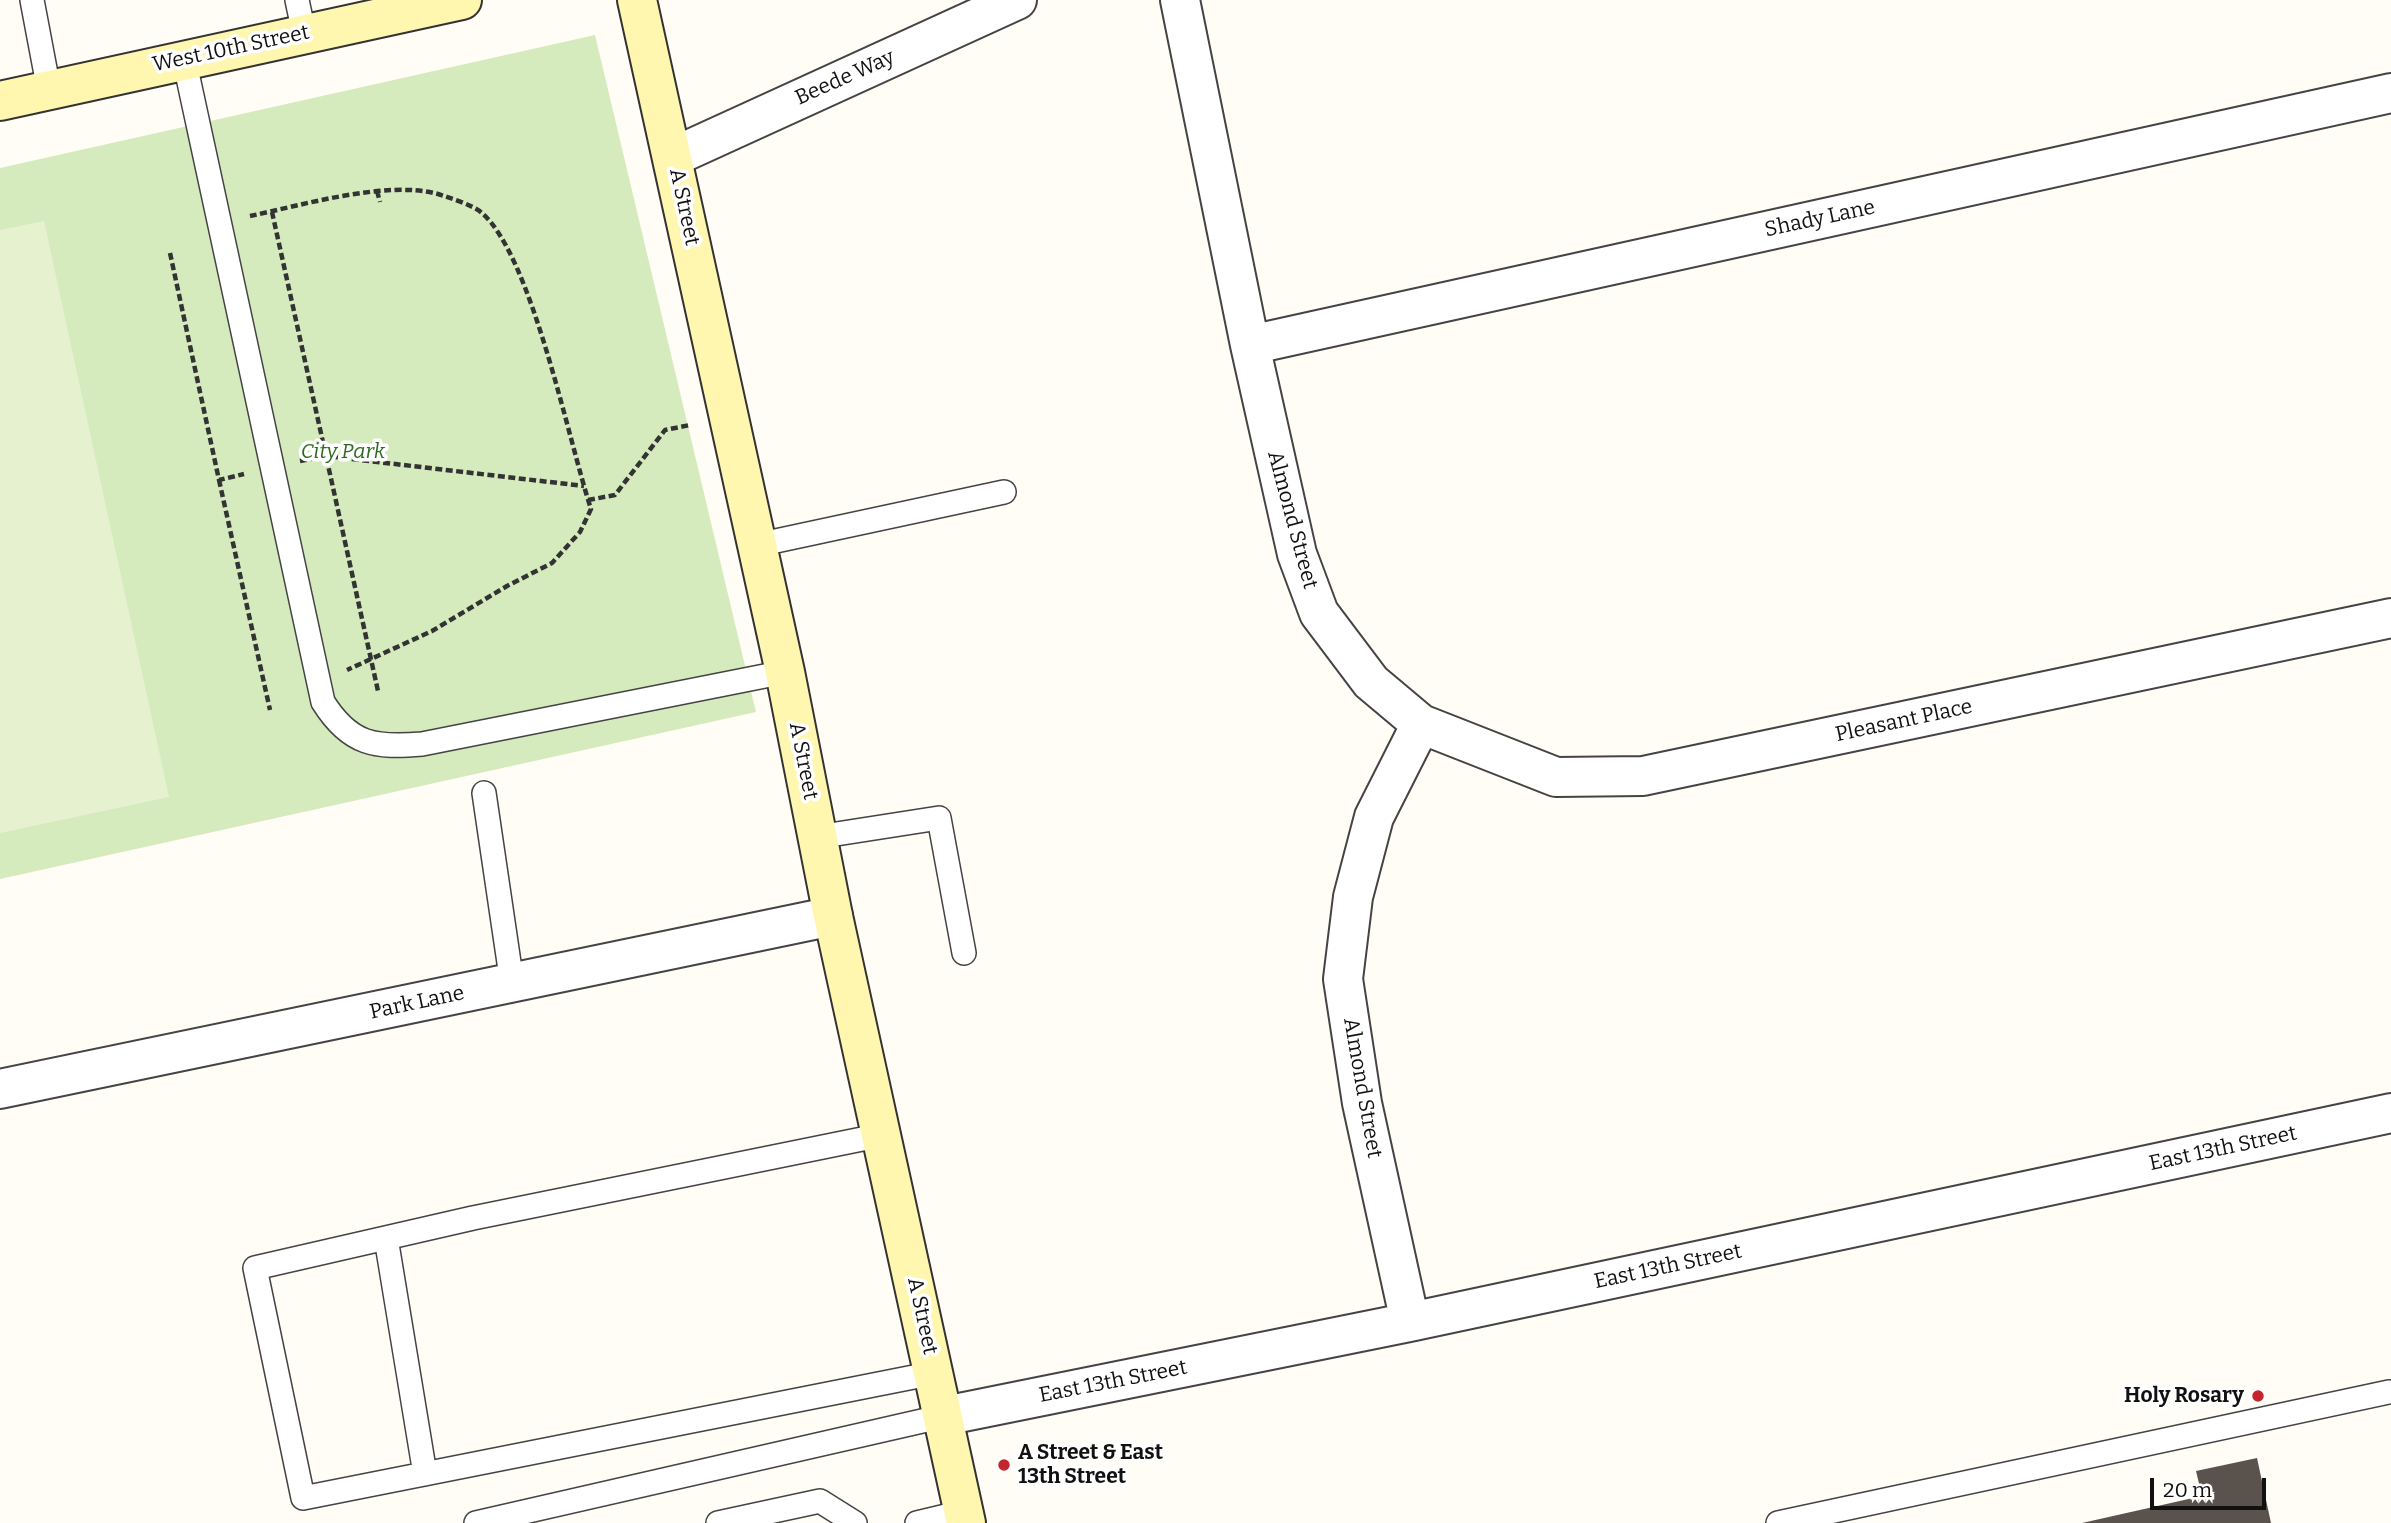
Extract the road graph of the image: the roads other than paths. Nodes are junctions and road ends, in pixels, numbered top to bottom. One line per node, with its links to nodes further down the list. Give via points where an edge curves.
1 (32, 0): 8 (lane)
2 (462, 0): 6 (main road, West 10th Street)
3 (637, 0): 11 (main road, A Street)
4 (1017, 0): 11 (street, Beede Way)
5 (1180, 0): 12 (street, Almond Street)
6 (301, 16): 7 (main road, West 10th Street)
7 (184, 59): 8 (main road, West 10th Street); 16 (lane, via 323,702 336,723 368,743 389,747 422,744)
8 (49, 90): 10 (main road, West 10th Street)
9 (2391, 93): 12 (street, Shady Lane)
10 (0, 101)
11 (673, 157): 14 (main road, A Street)
12 (1250, 345): 17 (street, Almond Street, via 1297,554 1319,613 1371,682)
13 (1004, 492): 14 (lane)
14 (757, 545): 16 (main road, A Street)
15 (2391, 618): 17 (street, Pleasant Place, via 1643,776 1556,777)
16 (785, 672): 19 (main road, A Street)
17 (1421, 724): 27 (street, Almond Street, via 1374,817 1353,897 1343,979 1362,1103)
18 (484, 793): 22 (lane)
19 (817, 837): 20 (main road, A Street); 21 (lane, via 939,818)
20 (833, 916): 22 (street, Park Lane); 25 (main road, A Street)
21 (964, 953)
22 (512, 983): 23 (street, Park Lane)
23 (0, 1089)
24 (2391, 1113): 27 (street, East 13th Street)
25 (882, 1135): 26 (lane); 28 (main road, A Street)
26 (386, 1238): 31 (lane); 31 (lane, via 255,1268 303,1498)
27 (1410, 1322): 30 (street, East 13th Street)
28 (934, 1373): 30 (main road, A Street); 31 (lane)
29 (2389, 1392): 37 (lane)
30 (944, 1416): 32 (main road, A Street); 33 (lane)
31 (425, 1474)
32 (965, 1517): 36 (lane)
33 (476, 1523)
34 (718, 1523): 35 (lane, via 820,1501)
35 (855, 1523)
36 (917, 1523)
37 (1778, 1523)

